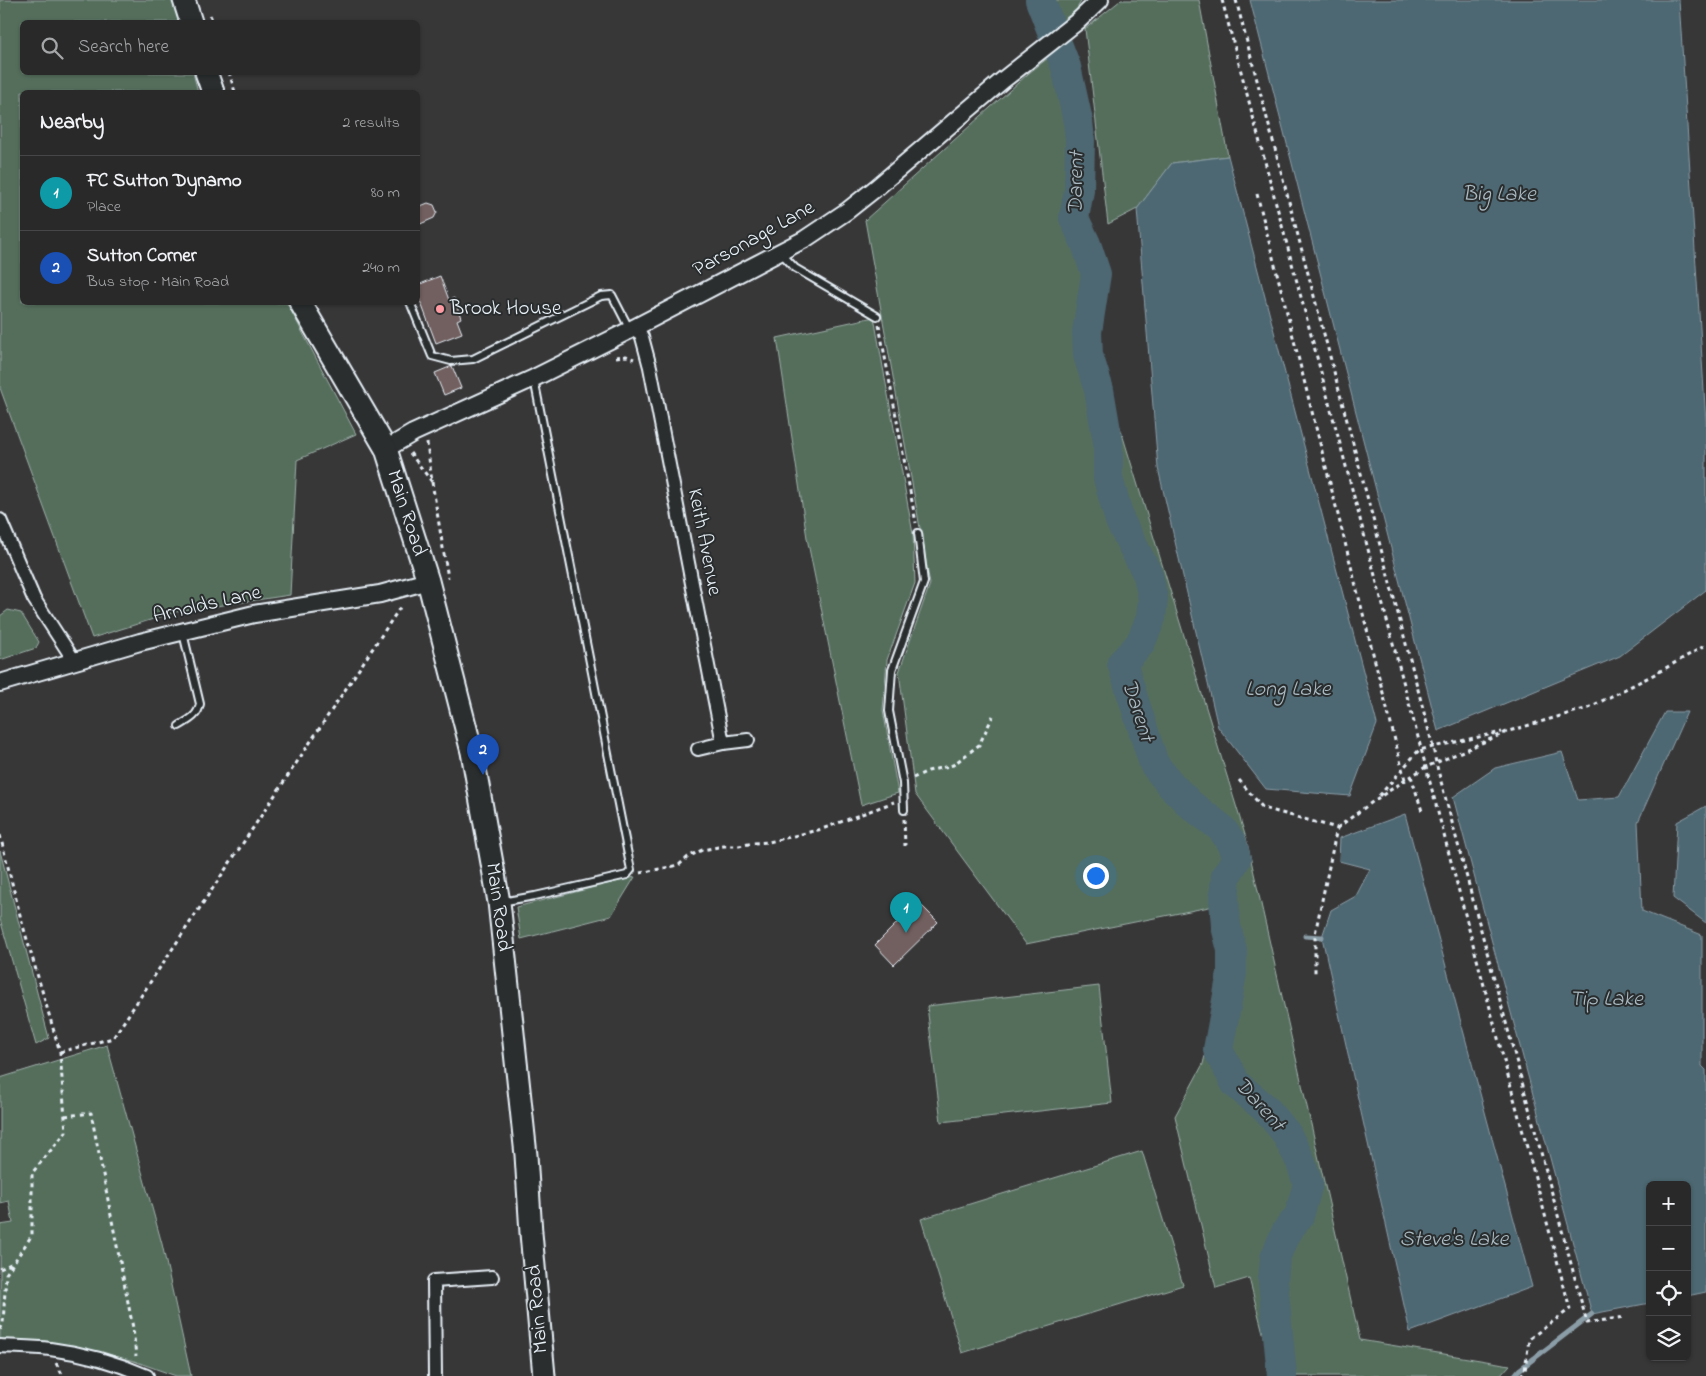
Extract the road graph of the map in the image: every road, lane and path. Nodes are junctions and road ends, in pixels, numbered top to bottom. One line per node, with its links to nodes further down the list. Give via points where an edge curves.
1 (184, 0): 5 (main road)
2 (1100, 0): 11 (street, Parsonage Lane, via 847,211)
3 (1222, 0): 36 (path)
4 (1236, 0): 34 (path)
5 (190, 20)
6 (207, 75): 8 (main road)
7 (230, 75): 9 (path)
8 (212, 90)
9 (234, 90)
10 (1257, 194): 39 (path)
11 (781, 252): 14 (lane, via 795,268); 15 (street, Parsonage Lane)
12 (302, 305): 20 (main road, Main Road)
13 (411, 305): 15 (lane, via 432,356 451,361 473,359 601,296 612,295)
14 (877, 316): 22 (path)
15 (633, 328): 17 (street, Keith Avenue, via 642,337); 18 (street, Parsonage Lane)
16 (609, 360): 17 (path, via 626,356)
17 (650, 367): 33 (street, Keith Avenue)
18 (534, 378): 20 (street, Parsonage Lane); 51 (lane, via 631,870)
19 (426, 441): 20 (path, via 432,482 409,451)
20 (386, 449): 23 (main road, Main Road)
21 (0, 520): 27 (street, via 34,599)
22 (918, 533): 43 (lane, via 924,582 892,670 889,710)
23 (428, 581): 25 (street, Arnolds Lane, via 380,594 254,614); 52 (main road, Main Road, via 472,752)
24 (402, 604): 54 (path, via 113,1038)
25 (183, 632): 27 (street, Arnolds Lane); 30 (lane, via 200,704 199,711)
26 (1706, 645): 31 (path, via 1588,708)
27 (75, 662): 28 (street, Arnolds Lane)
28 (0, 683)
29 (993, 716): 43 (path, via 979,745 953,765 928,771)
30 (179, 726)
31 (1509, 731): 34 (path); 37 (path)
32 (748, 740): 33 (street)
33 (723, 743): 35 (street)
34 (1433, 747): 36 (path); 37 (path)
35 (698, 749)
36 (1422, 750): 38 (path); 39 (path)
37 (1436, 763): 38 (path); 59 (path, via 1587,1323)
38 (1426, 767): 40 (path); 65 (path, via 1570,1310 1528,1339 1525,1371)
39 (1402, 769): 42 (path); 45 (path)
40 (1411, 776): 42 (path); 47 (path)
41 (1238, 780): 48 (path, via 1263,808)
42 (1405, 780): 45 (path)
43 (903, 783): 44 (lane)
44 (904, 798): 46 (lane); 51 (path, via 822,829 769,842 702,850 680,864)
45 (1375, 800): 48 (path)
46 (904, 810): 50 (path)
47 (1422, 811)
48 (1337, 828): 53 (path, via 1314,940)
49 (0, 835): 54 (path)
50 (905, 846)
51 (628, 875): 52 (lane)
52 (499, 902): 64 (main road, Main Road, via 526,1155)
53 (1315, 976)
54 (60, 1052): 55 (path)
55 (65, 1116): 56 (path, via 66,1132 32,1174 32,1235); 62 (path, via 91,1113)
56 (14, 1262): 57 (path); 60 (path, via 6,1274)
57 (0, 1269)
58 (492, 1277): 63 (street, via 434,1281)
59 (1624, 1316)
60 (0, 1330)
61 (0, 1346): 62 (street, via 69,1352)
62 (142, 1374)
63 (435, 1376)
64 (544, 1376)
65 (1520, 1376)

